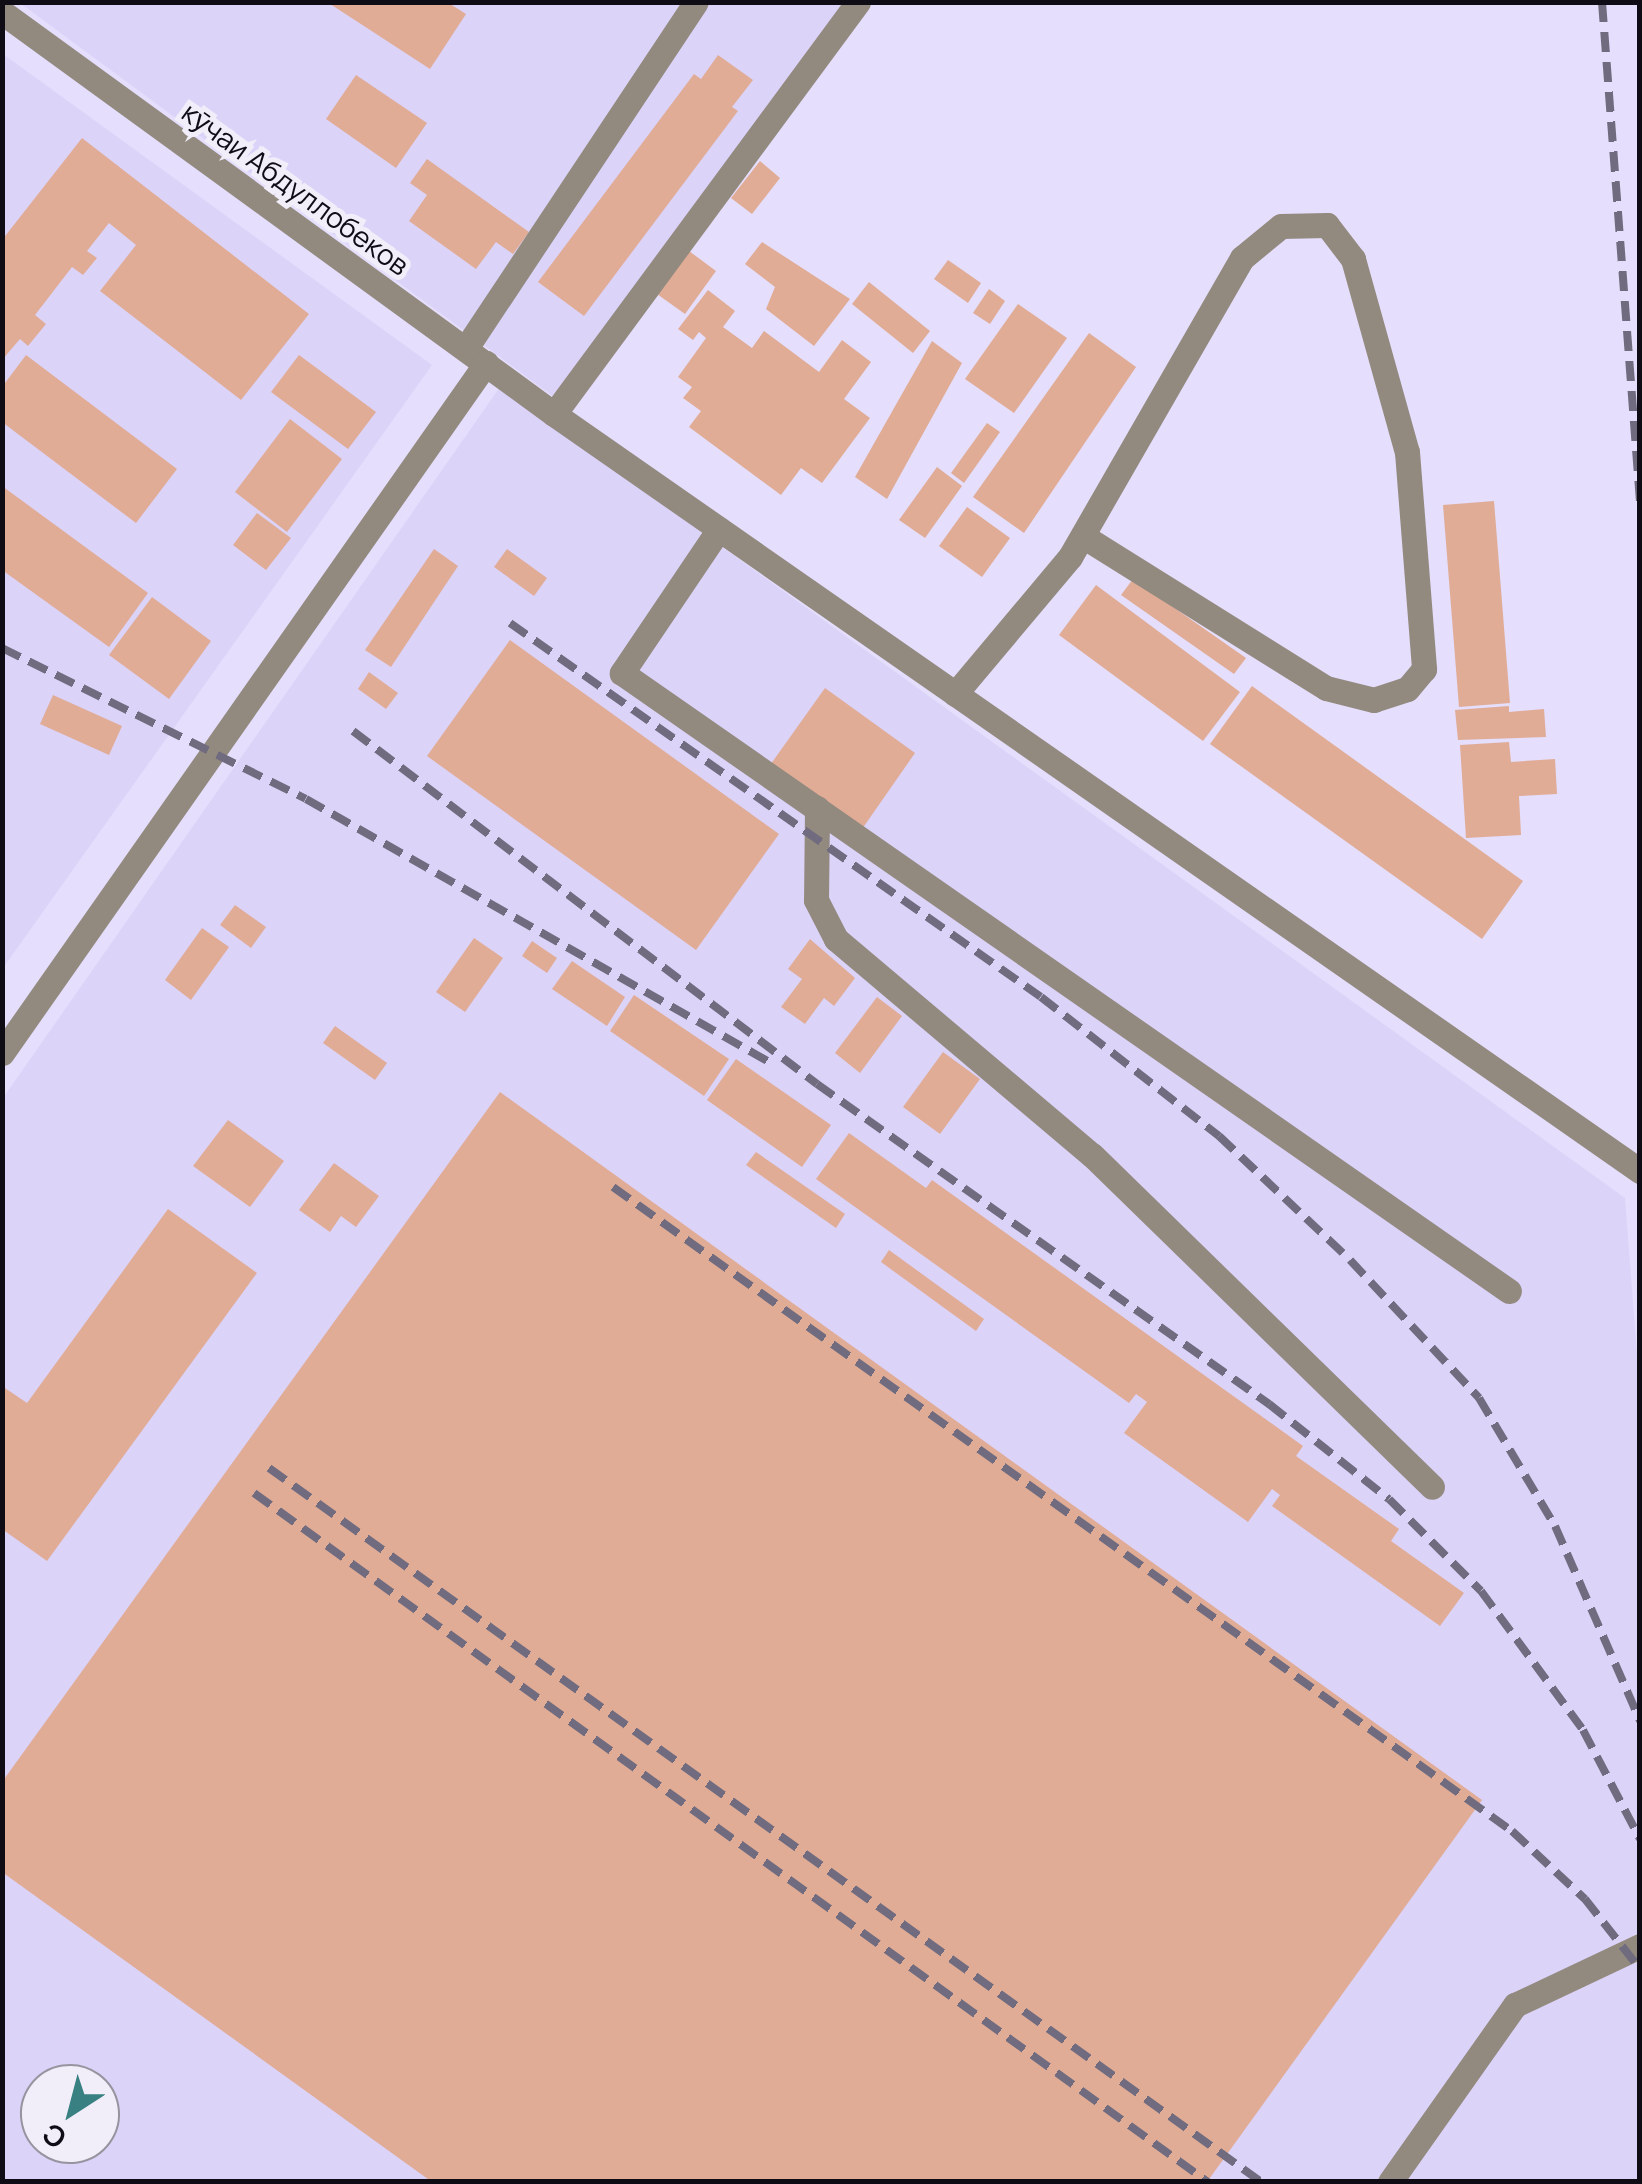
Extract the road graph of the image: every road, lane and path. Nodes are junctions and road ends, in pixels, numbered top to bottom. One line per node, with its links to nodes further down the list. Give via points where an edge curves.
1 (696, 2): 4 (street)
2 (858, 2): 5 (street)
3 (2, 12): 4 (street, кӯчаи Абдуллобеков)
4 (476, 356): 5 (street, кӯчаи Абдуллобеков); 10 (street)
5 (554, 414): 6 (street, кӯчаи Абдуллобеков)
6 (718, 529): 8 (street, кӯчаи Абдуллобеков); 9 (street, via 622,673)
7 (1083, 536): 7 (street, via 1242,258 1282,226 1327,225 1353,260 1406,452 1424,669 1407,690 1374,700 1326,688); 8 (street)
8 (955, 694): 11 (street, кӯчаи Абдуллобеков)
9 (816, 808): 12 (street); 13 (street, via 816,900 836,939 1092,1155)
10 (2, 1053)
11 (1640, 1171)
12 (1508, 1291)
13 (1432, 1487)
14 (1640, 1946): 15 (street, via 1514,2005)
15 (1390, 2182)

